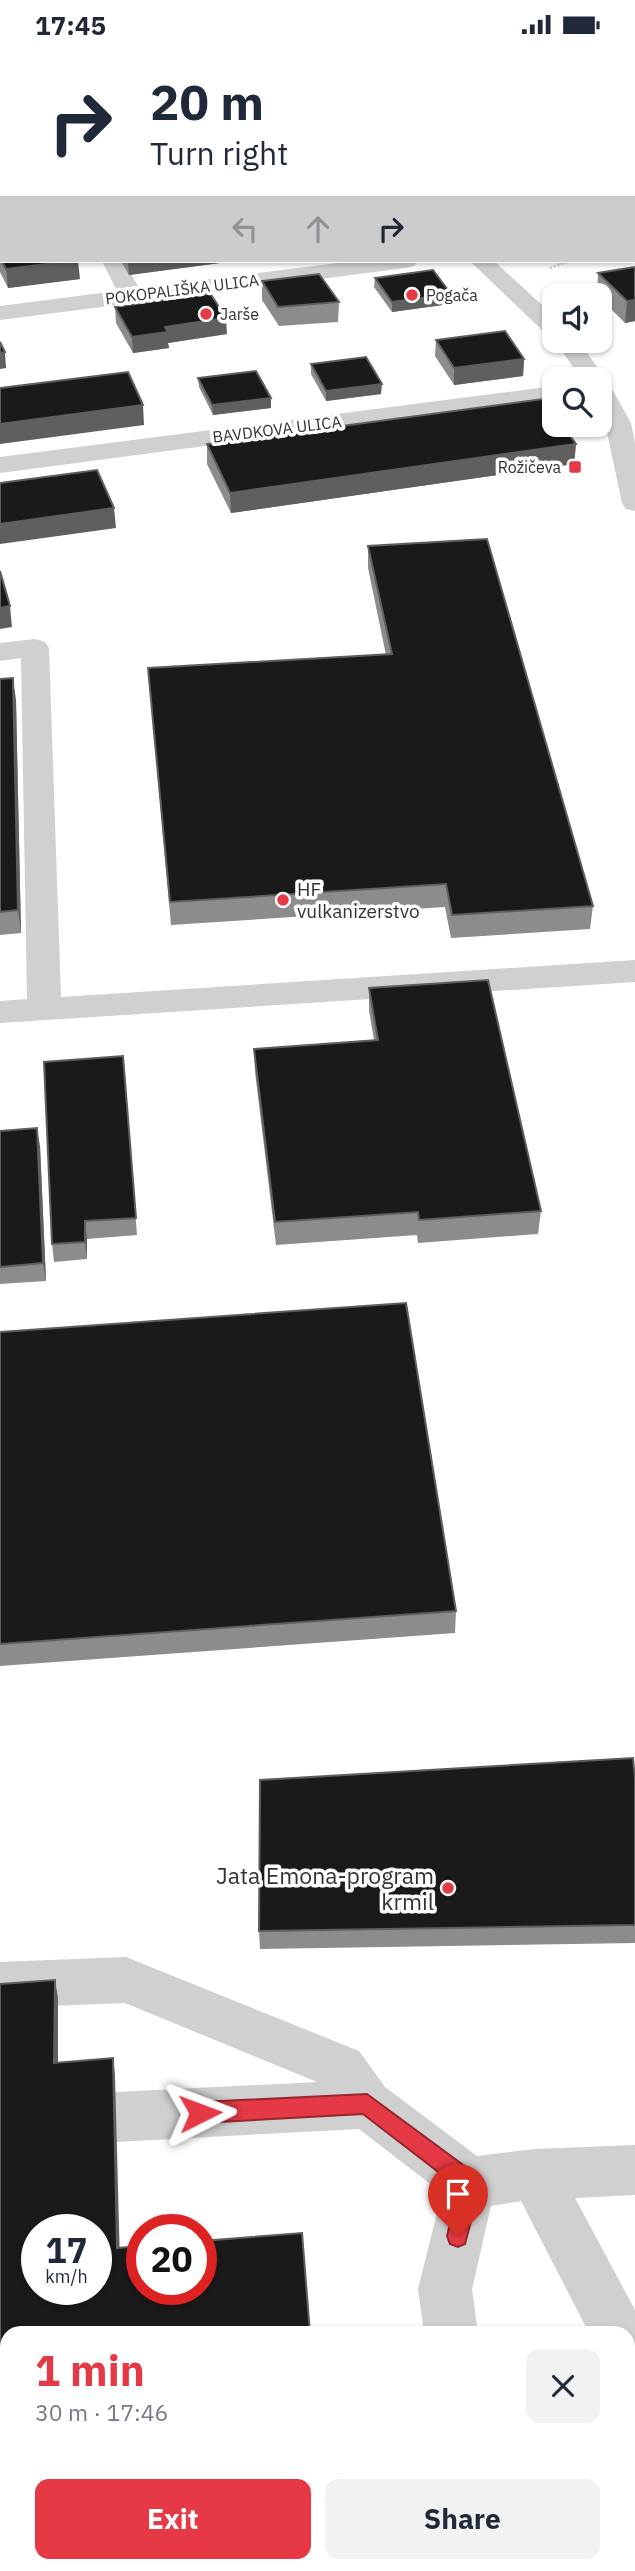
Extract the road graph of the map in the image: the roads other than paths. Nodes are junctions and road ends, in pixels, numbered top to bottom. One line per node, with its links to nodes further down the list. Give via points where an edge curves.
1 (114, 263): 4 (street)
2 (391, 263): 4 (street, POKOPALIŠKA ULICA)
3 (483, 263): 6 (street)
4 (131, 295): 5 (street, POKOPALIŠKA ULICA)
5 (0, 313)
6 (542, 318)
7 (542, 395): 10 (street, BAVDKOVA ULICA)
8 (612, 406): 9 (street)
9 (626, 425): 11 (street)
10 (0, 465)
11 (635, 503)
12 (0, 652): 14 (street, via 35,648)
13 (635, 971): 14 (street)
14 (44, 1009): 15 (street)
15 (0, 1012)
16 (0, 1985): 17 (street, via 126,1980 341,2069)
17 (367, 2104): 18 (street); 21 (street)
18 (116, 2117)
19 (635, 2170): 20 (street)
20 (534, 2174): 21 (street); 23 (street)
21 (470, 2183): 22 (street, via 445,2289)
22 (450, 2326)
23 (614, 2326)

